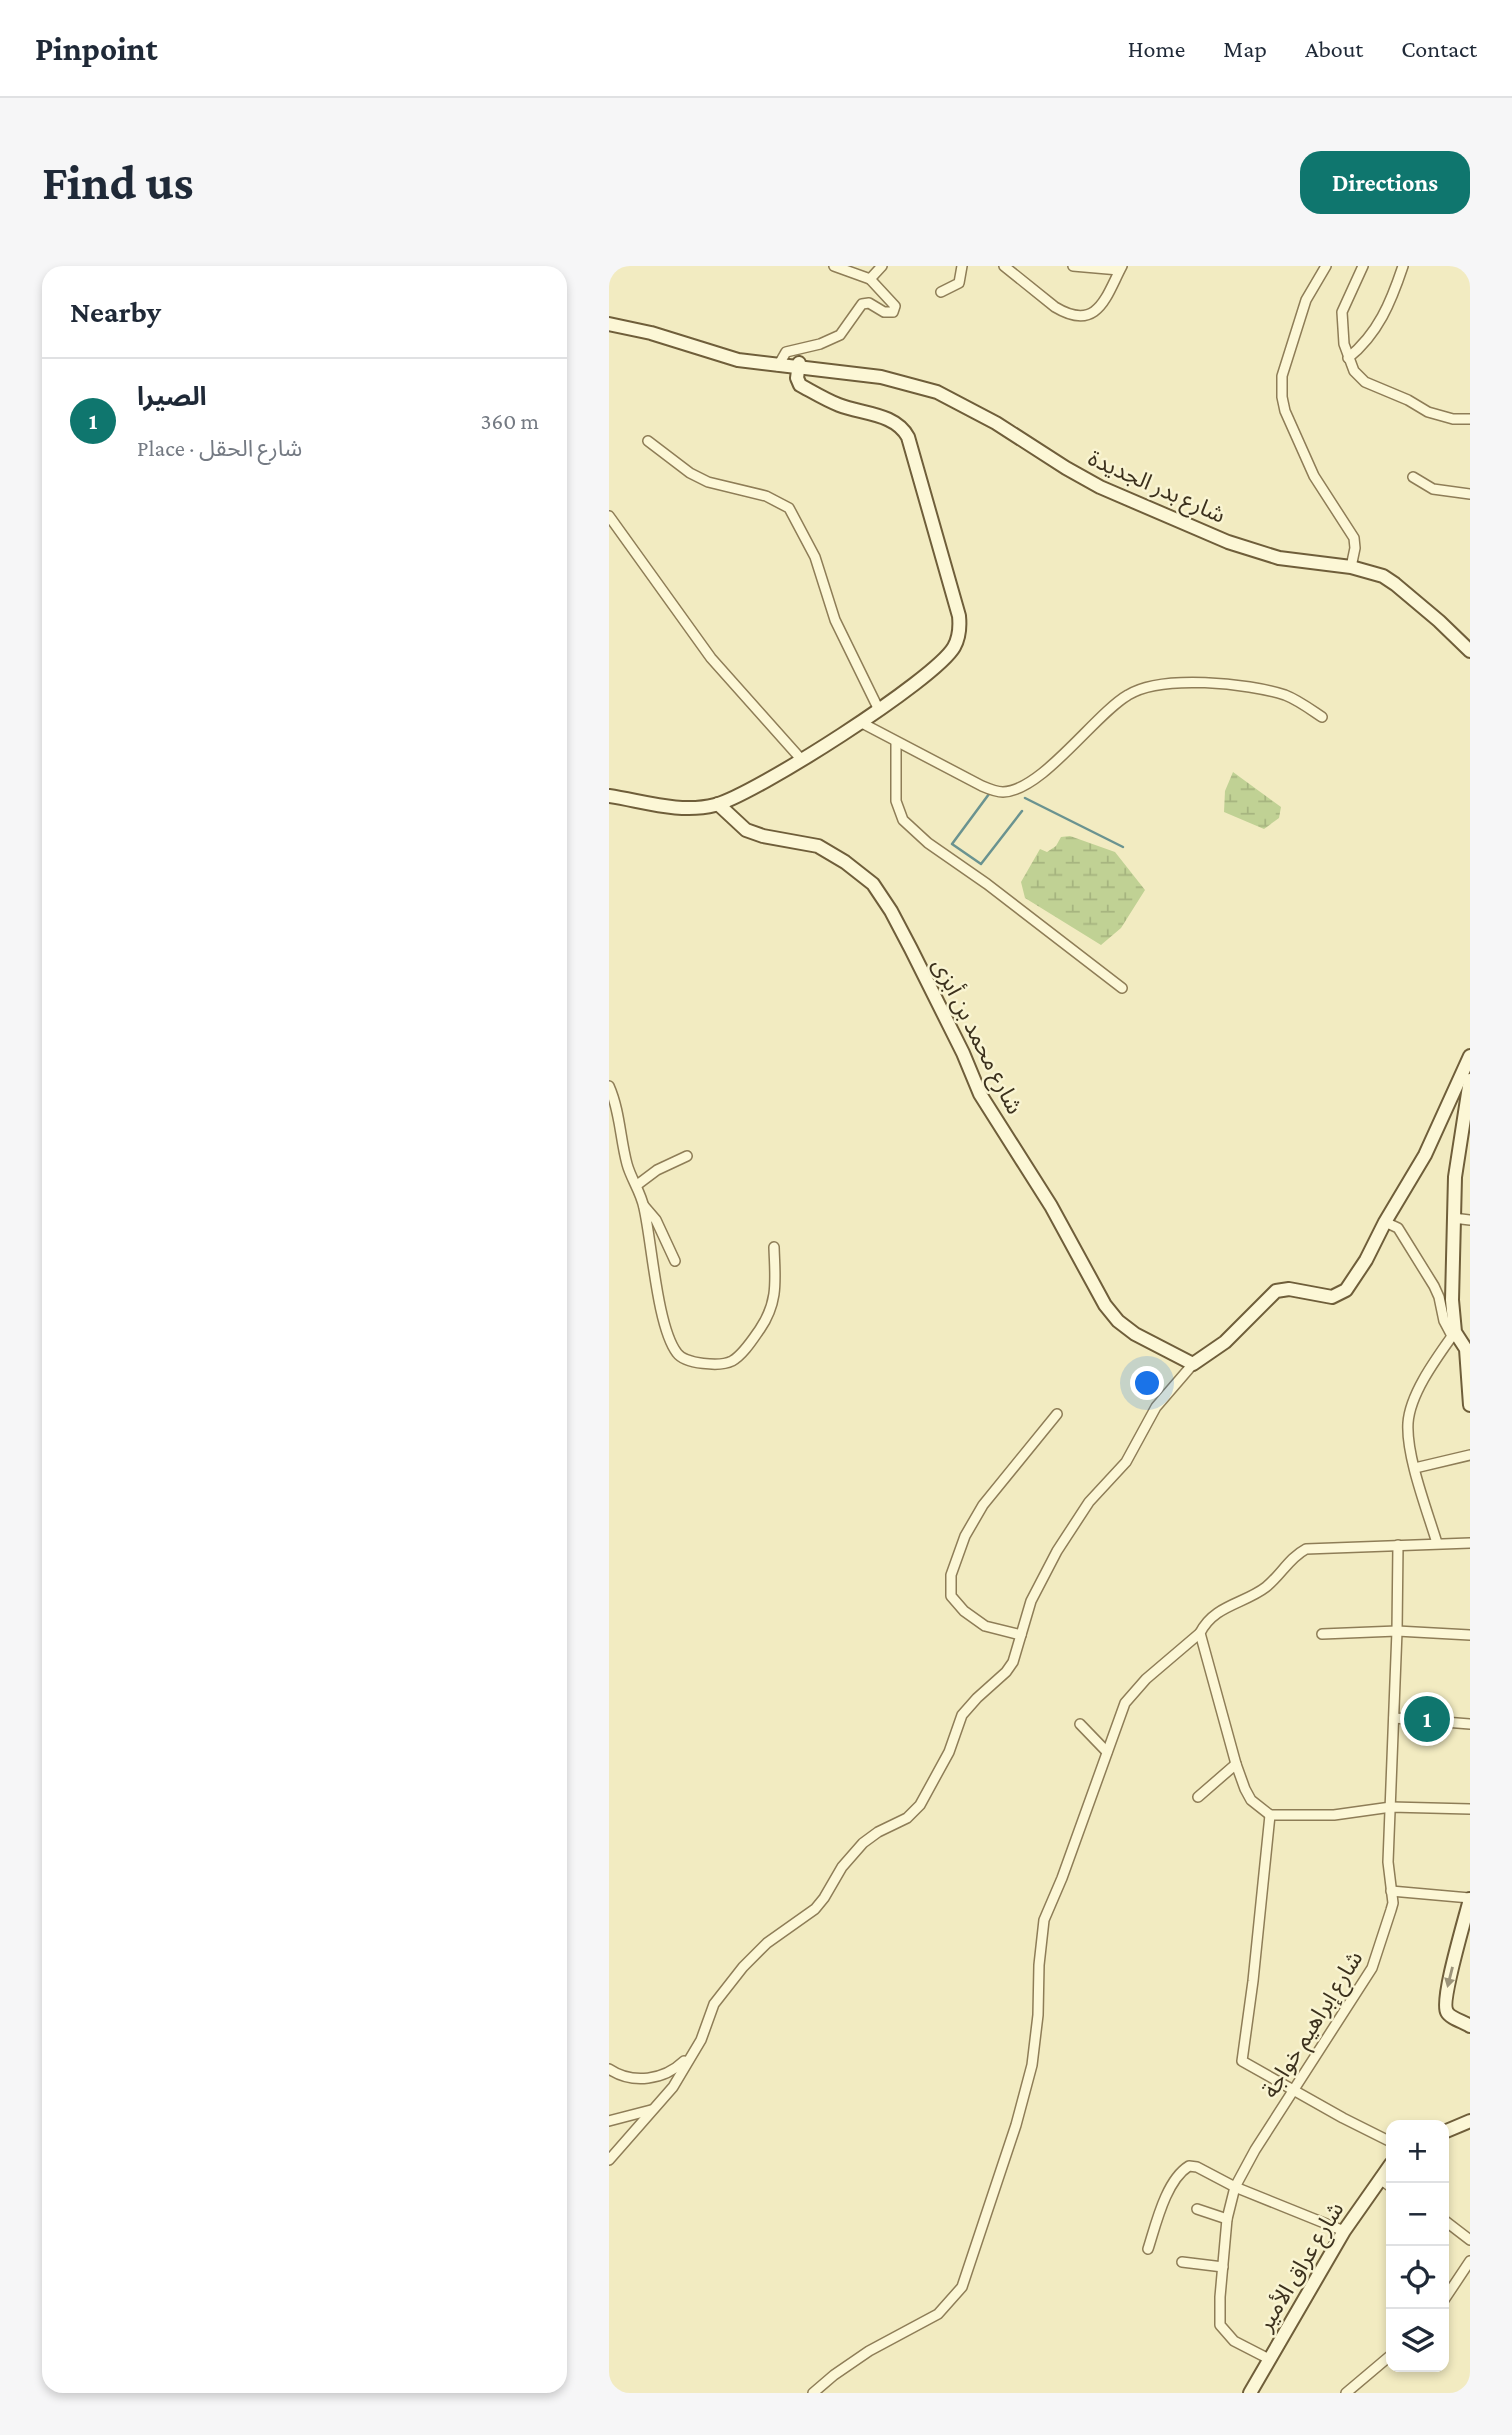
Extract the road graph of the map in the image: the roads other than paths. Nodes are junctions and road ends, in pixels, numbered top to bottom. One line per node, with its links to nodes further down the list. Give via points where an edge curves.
1 (834, 266): 10 (street)
2 (882, 266): 10 (street)
3 (963, 266): 11 (street, via 959,283)
4 (1004, 266): 9 (street, via 1055,307 1082,315 1103,305)
5 (1073, 266): 9 (street)
6 (1326, 266): 21 (street, via 1306,300 1282,376 1282,397 1314,476 1354,538)
7 (1363, 266): 13 (street, via 1342,312)
8 (1403, 266): 13 (street, via 1383,318)
9 (1121, 268)
10 (870, 279): 14 (street, via 895,306 893,312 865,303 840,335 793,348)
11 (941, 292)
12 (609, 321): 14 (street, شارع بدر الجديدة, via 727,357)
13 (1348, 358): 16 (street, via 1357,374 1377,388 1435,415)
14 (778, 363): 15 (street, شارع بدر الجديدة)
15 (799, 365): 21 (street, شارع بدر الجديدة, via 881,376 937,392 996,422 1100,487 1228,542 1279,558); 23 (street, via 800,385 839,405 891,421 905,431 959,616 951,652)
16 (1470, 419)
17 (648, 442): 23 (street, via 690,474 766,496 789,508 815,556 835,620)
18 (1413, 477): 19 (street, via 1433,489)
19 (1470, 494)
20 (609, 516): 27 (street, via 711,659)
21 (1351, 567): 22 (street, شارع بدر الجديدة, via 1395,584)
22 (1470, 651)
23 (879, 710): 25 (street)
24 (1322, 717): 26 (street, via 1290,697 1215,682 1147,688 1124,697 1043,772 1004,792 982,786)
25 (860, 722): 26 (street); 27 (street)
26 (896, 742): 30 (street, via 896,801 909,826)
27 (801, 759): 29 (street)
28 (609, 796): 29 (street, via 674,807)
29 (718, 804): 44 (street, شارع محمد بن أبزى, via 746,830 818,846 873,884 911,950 980,1094 1051,1206 1105,1305 1135,1334)
30 (1122, 988)
31 (1470, 1056): 39 (street, via 1425,1155)
32 (1470, 1080): 37 (street)
33 (609, 1086): 35 (street, via 627,1164)
34 (687, 1156): 35 (street)
35 (638, 1185): 36 (street)
36 (644, 1206): 40 (street, via 670,1340 680,1357 691,1362 728,1362 754,1337 773,1304); 41 (street, via 656,1220)
37 (1453, 1218): 38 (street); 42 (street)
38 (1470, 1220)
39 (1385, 1222): 42 (street, via 1398,1228 1434,1286 1444,1321); 44 (street, via 1362,1268 1341,1294 1276,1291 1226,1342)
40 (774, 1247)
41 (675, 1261)
42 (1453, 1334): 43 (street); 48 (street, via 1425,1378 1409,1416)
43 (1468, 1349): 45 (street)
44 (1193, 1364): 55 (street, via 1156,1407 1126,1462 1075,1523 1037,1588)
45 (1470, 1405)
46 (1057, 1415): 55 (street, via 983,1505 951,1575 951,1596 964,1611 985,1626)
47 (1470, 1455): 48 (street)
48 (1415, 1468): 49 (street)
49 (1437, 1543): 50 (street); 51 (street)
50 (1470, 1543)
51 (1398, 1545): 52 (street, شارع إبراهيم خواجة); 53 (street, via 1306,1549 1266,1587 1212,1615)
52 (1397, 1631): 54 (street); 56 (street); 57 (street, شارع إبراهيم خواجة)
53 (1201, 1633): 60 (street, via 1129,1698); 61 (street)
54 (1322, 1634)
55 (1021, 1635): 69 (street, via 1010,1668 962,1715 949,1752 920,1805 907,1818 863,1843 815,1909 750,1959 714,2004 701,2040)
56 (1470, 1635)
57 (1394, 1718): 59 (street); 63 (street, شارع إبراهيم خواجة)
58 (1080, 1724): 60 (street)
59 (1470, 1724)
60 (1107, 1752): 94 (street, via 1042,1925 1032,2066 962,2287 938,2314 869,2351)
61 (1236, 1764): 62 (street); 65 (street, via 1251,1800)
62 (1198, 1797)
63 (1391, 1807): 64 (street); 65 (street, via 1351,1814); 66 (street, شارع إبراهيم خواجة)
64 (1470, 1809)
65 (1270, 1815): 71 (street, via 1242,2061)
66 (1391, 1891): 67 (street); 71 (street, شارع إبراهيم خواجة, via 1391,1910 1372,1968)
67 (1470, 1898): 68 (street, one-way to 68, via 1445,2008)
68 (1470, 2026)
69 (689, 2056): 70 (street, via 671,2072 657,2077 625,2077); 72 (street, via 673,2087)
70 (609, 2069)
71 (1294, 2091): 76 (street); 81 (street, شارع إبراهيم خواجة)
72 (653, 2109): 74 (street); 77 (street)
73 (1469, 2120): 75 (street)
74 (609, 2121)
75 (1449, 2130)
76 (1386, 2139)
77 (609, 2160)
78 (1386, 2171): 79 (street, شارع عراق الأمير)
79 (1380, 2179): 80 (street); 85 (street, شارع عراق الأمير)
80 (1386, 2183)
81 (1235, 2187): 83 (street, شارع إبراهيم خواجة); 85 (street); 87 (street, via 1189,2166 1164,2201)
82 (1197, 2209): 83 (street)
83 (1227, 2219): 90 (street, شارع إبراهيم خواجة)
84 (1449, 2224): 86 (street)
85 (1345, 2231): 92 (street, شارع عراق الأمير)
86 (1470, 2240)
87 (1148, 2249)
88 (1470, 2261): 91 (street)
89 (1182, 2262): 90 (street)
90 (1223, 2267): 92 (street, شارع إبراهيم خواجة, via 1220,2325 1234,2340)
91 (1449, 2292)
92 (1269, 2358): 95 (street, شارع عراق الأمير)
93 (1386, 2359): 96 (street)
94 (813, 2393)
95 (1250, 2393)
96 (1346, 2393)

